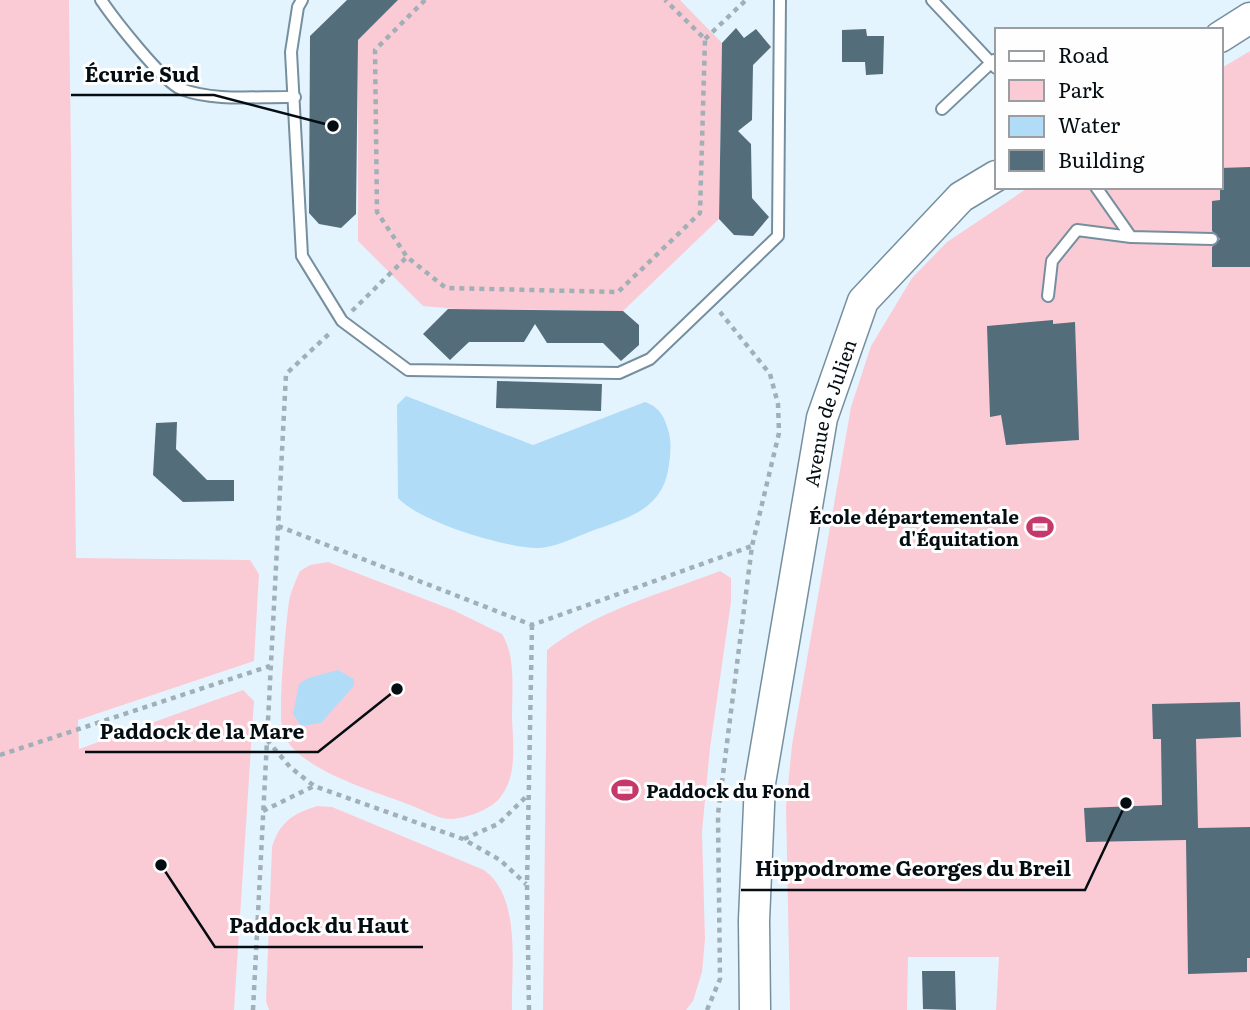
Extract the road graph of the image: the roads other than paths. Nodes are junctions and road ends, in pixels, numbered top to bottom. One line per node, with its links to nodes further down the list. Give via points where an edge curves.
1 (101, 0): 8 (lane, via 118,25 178,88 205,95)
2 (302, 0): 8 (lane, via 290,52)
3 (780, 0): 8 (lane, via 778,236 650,359 619,373 408,370 342,321 302,256)
4 (932, 0): 7 (lane)
5 (1250, 18): 6 (street)
6 (1222, 36)
7 (995, 63): 9 (lane)
8 (295, 97)
9 (942, 109)
10 (995, 177): 15 (street, Avenue de Julien, via 961,197 863,301 822,418 760,783)
11 (1097, 189): 12 (lane)
12 (1131, 237): 13 (lane); 14 (lane, via 1077,230 1052,261)
13 (1212, 239)
14 (1048, 296)
15 (758, 875): 16 (street, Avenue de Julien); 17 (street, Avenue de Julien, via 766,921)
16 (755, 1010)
17 (768, 1010)

